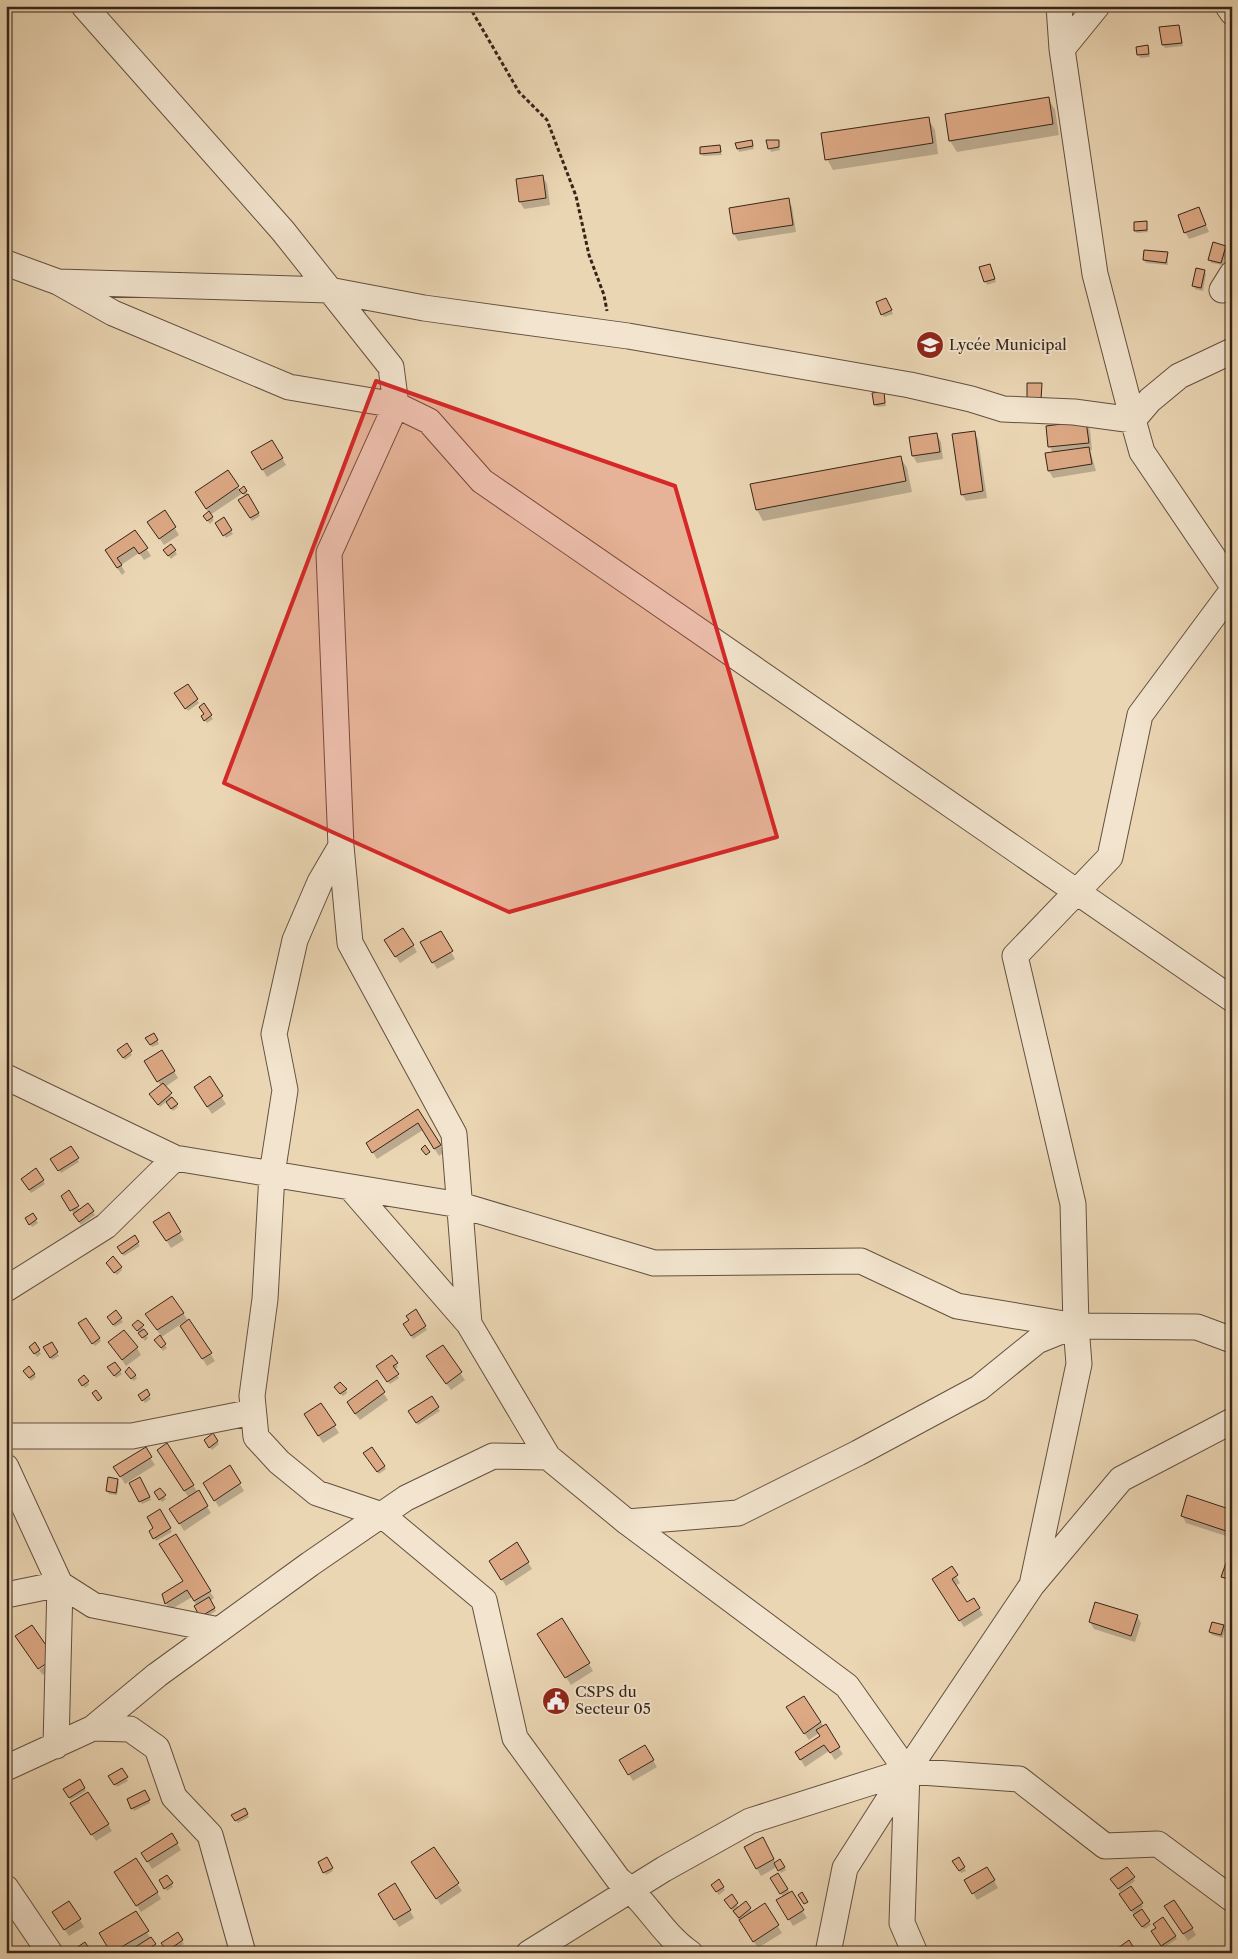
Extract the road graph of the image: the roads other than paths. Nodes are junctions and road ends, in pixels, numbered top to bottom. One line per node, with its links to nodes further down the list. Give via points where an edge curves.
1 (84, 6): 9 (street, via 283,231)
2 (1059, 6): 6 (street)
3 (1097, 6): 6 (street)
4 (1228, 6): 5 (street)
5 (1232, 12)
6 (1062, 49): 12 (street, via 1095,274)
7 (6, 264): 8 (street)
8 (58, 282): 9 (street); 11 (street, via 113,313 289,387)
9 (329, 290): 11 (street, via 391,367); 12 (street, via 424,308 611,333 910,384 1003,409 1074,412)
10 (1232, 351): 12 (street, via 1179,376 1150,400)
11 (396, 405): 15 (street, via 329,552); 16 (street, via 429,422 482,481)
12 (1133, 420): 13 (street, via 1142,452)
13 (1232, 585)
14 (1232, 591): 16 (street, via 1140,715 1110,857)
15 (341, 846): 20 (street, via 320,882 295,940 274,1034 285,1090); 22 (street, via 350,943 454,1134)
16 (1076, 892): 17 (street); 25 (street, via 1015,956 1073,1204)
17 (1232, 999)
18 (6, 1077): 19 (street)
19 (175, 1158): 20 (street); 23 (street, via 106,1226)
20 (272, 1174): 21 (street); 27 (street, via 265,1298 252,1396)
21 (350, 1187): 22 (street); 24 (street)
22 (460, 1205): 24 (street); 25 (street, via 654,1263 860,1261 957,1306)
23 (6, 1289)
24 (469, 1324): 30 (street)
25 (1076, 1326): 26 (street, via 1197,1327); 33 (street, via 1037,1341 979,1388 858,1454 738,1513); 35 (street, via 1079,1364)
26 (1232, 1340)
27 (253, 1412): 29 (street, via 132,1436); 32 (street, via 256,1437 279,1462 317,1493)
28 (1232, 1421): 35 (street, via 1121,1479)
29 (6, 1436)
30 (548, 1457): 32 (street, via 493,1456 406,1498); 33 (street)
31 (6, 1467): 34 (street)
32 (382, 1515): 37 (street); 43 (street, via 484,1600 515,1738 618,1879)
33 (627, 1522): 41 (street, via 847,1686)
34 (60, 1584): 36 (street); 37 (street, via 93,1605); 39 (street)
35 (1032, 1585): 41 (street)
36 (6, 1595)
37 (219, 1630): 38 (street, via 157,1675)
38 (93, 1728): 39 (street); 46 (street, via 130,1729 158,1748 174,1797 210,1835)
39 (56, 1746): 40 (street)
40 (6, 1768)
41 (907, 1770): 43 (street, via 750,1821); 44 (street, via 1019,1779 1104,1846 1158,1844); 49 (street, via 845,1868); 50 (street, via 902,1923)
42 (6, 1888): 45 (street)
43 (632, 1889): 47 (street); 48 (street, via 675,1943)
44 (1232, 1899)
45 (50, 1953)
46 (243, 1953)
47 (529, 1953)
48 (690, 1953)
49 (828, 1953)
50 (915, 1953)

